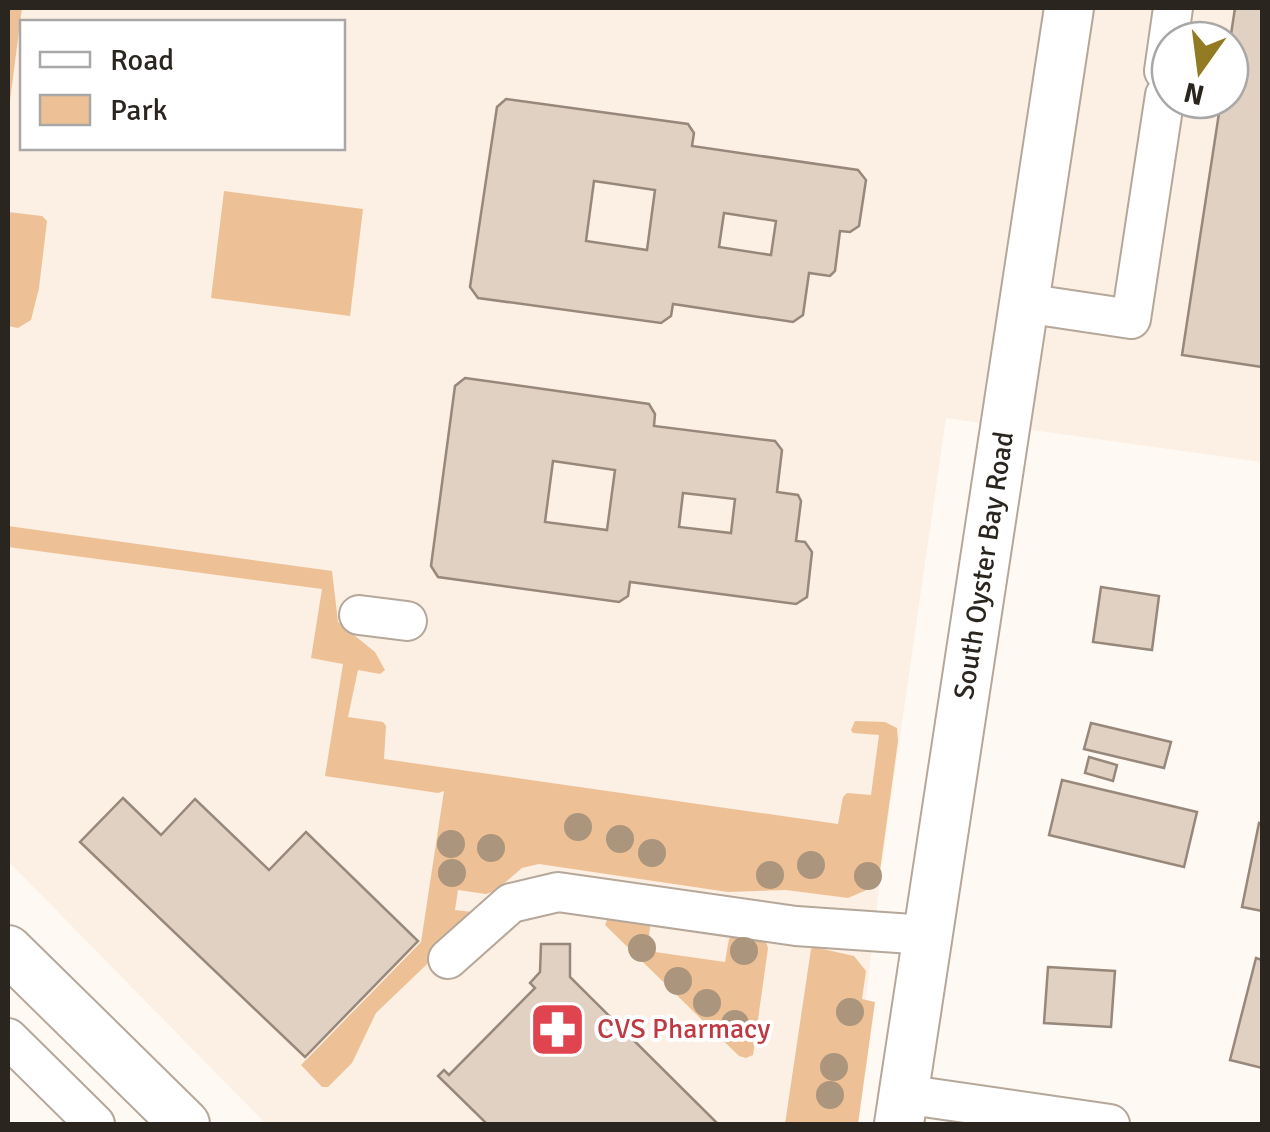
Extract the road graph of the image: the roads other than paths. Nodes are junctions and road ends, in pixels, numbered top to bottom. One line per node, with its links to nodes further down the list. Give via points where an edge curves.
1 (1069, 8): 3 (main road, South Oyster Bay Road)
2 (1173, 8): 3 (street, via 1132,319)
3 (1024, 303): 6 (main road, South Oyster Bay Road)
4 (359, 614): 5 (street)
5 (407, 622)
6 (928, 935): 8 (street, via 796,926 558,892 512,903); 10 (main road, South Oyster Bay Road)
7 (8, 950): 12 (main road)
8 (448, 959)
9 (8, 1038): 11 (street)
10 (901, 1109): 13 (street)
11 (95, 1124)
12 (185, 1124)
13 (1110, 1124)

